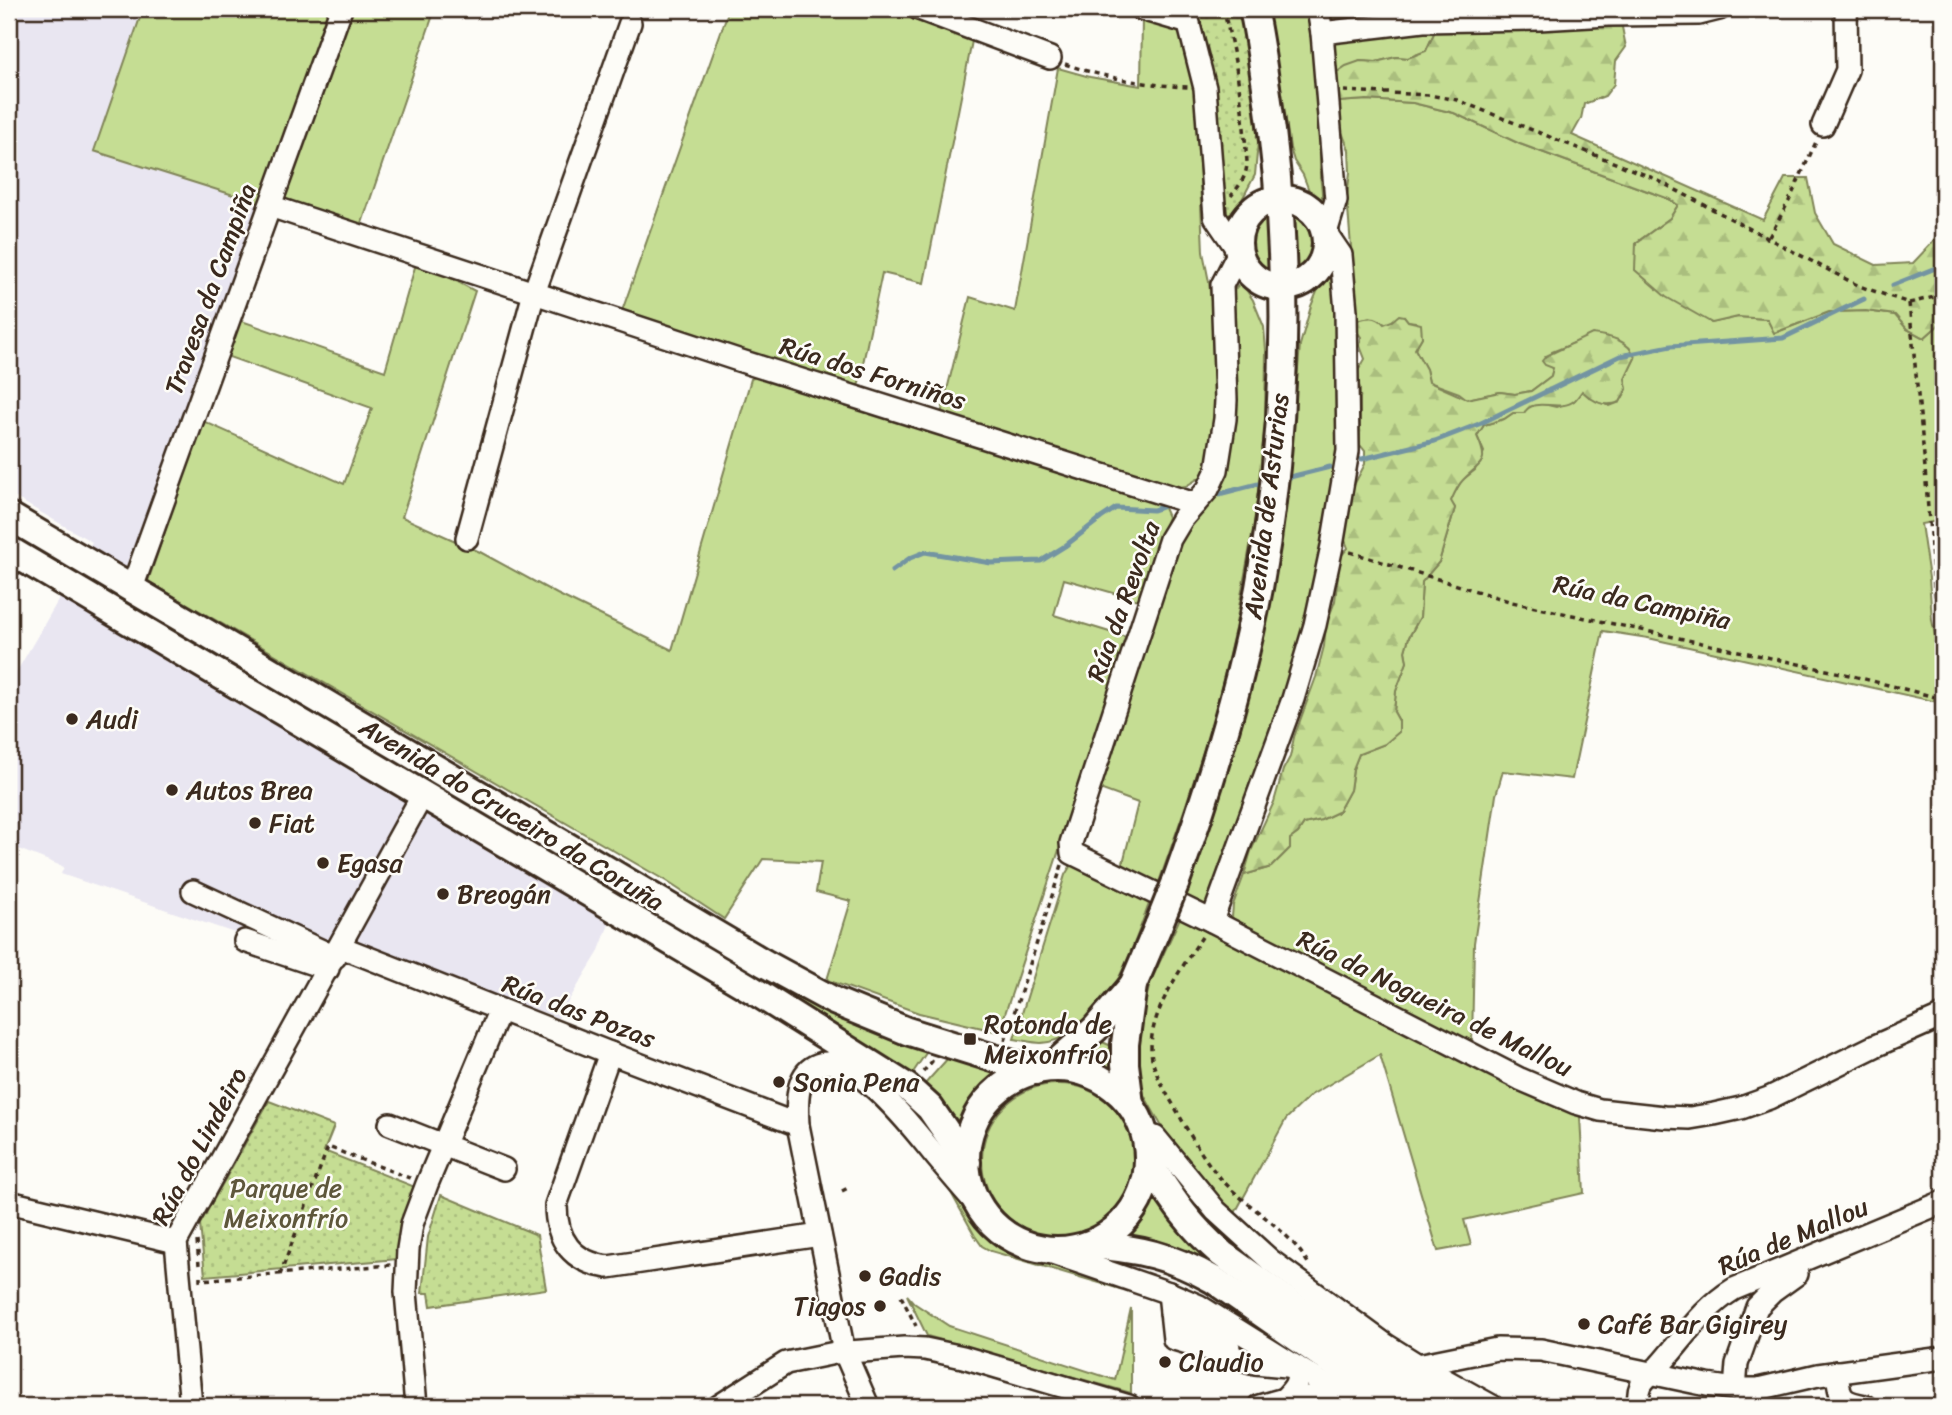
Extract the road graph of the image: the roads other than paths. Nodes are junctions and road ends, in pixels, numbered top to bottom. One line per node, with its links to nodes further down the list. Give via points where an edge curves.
1 (341, 9): 18 (street, Travesa da Campiña)
2 (919, 9): 14 (street)
3 (1141, 9): 10 (street)
4 (1253, 9): 16 (main road)
5 (1318, 9): 13 (street)
6 (1393, 9): 11 (street)
7 (1719, 9): 9 (street, via 1699,14)
8 (1846, 9): 15 (street, via 1847,70)
9 (1628, 12): 11 (street)
10 (1187, 16): 21 (street, via 1205,88 1215,217)
11 (1423, 21): 13 (street)
12 (630, 23): 25 (street)
13 (1322, 33): 20 (street, via 1336,200)
14 (1050, 58)
15 (1823, 125)
16 (1275, 153): 17 (main road); 19 (main road)
17 (1269, 202): 19 (main road, via 1298,201); 21 (main road, via 1244,220); 24 (main road, Avenida de Asturias)
18 (270, 206): 25 (street, Rúa dos Forniños); 31 (street, Travesa da Campiña)
19 (1307, 206): 20 (main road)
20 (1326, 233): 23 (main road, via 1325,254); 35 (street, via 1341,255 1348,452 1315,625 1293,699)
21 (1239, 251): 22 (main road); 27 (street, Rúa da Revolta, via 1222,285 1226,400 1217,470)
22 (1253, 275): 24 (main road); 26 (main road, via 1272,312)
23 (1310, 277): 24 (main road); 26 (main road)
24 (1283, 287): 26 (main road, Avenida de Asturias)
25 (534, 293): 27 (street, Rúa dos Forniños); 29 (street)
26 (1283, 349): 38 (main road, Avenida de Asturias, bridge, via 1276,464 1259,588 1235,695 1201,811)
27 (1195, 504): 33 (street, Rúa da Revolta, via 1170,539 1071,843)
28 (9, 516): 31 (main road, Avenida do Cruceiro da Coruña)
29 (467, 538)
30 (9, 550): 32 (main road, Avenida do Cruceiro da Coruña)
31 (132, 589): 42 (main road, Avenida do Cruceiro da Coruña, via 834,1001 907,1031)
32 (422, 796): 37 (street, Rúa do Lindeiro); 48 (main road, Avenida do Cruceiro da Coruña, via 748,987 907,1087 930,1108)
33 (1072, 853): 35 (street, Rúa da Nogueira de Mallou)
34 (192, 891): 37 (street)
35 (1212, 921): 40 (street, Rúa da Nogueira de Mallou, via 1520,1079 1576,1103 1623,1113 1690,1118 1741,1108)
36 (245, 941): 37 (street)
37 (334, 958): 39 (street, Rúa das Pozas); 55 (street, Rúa do Lindeiro)
38 (1133, 985): 42 (main road, Avenida de Asturias, via 1095,1030); 43 (main road, Avenida de Asturias, via 1125,1044)
39 (500, 1010): 41 (street, Rúa das Pozas); 47 (street)
40 (1943, 1016)
41 (610, 1054): 45 (street, Rúa das Pozas); 54 (street, via 556,1205 561,1235 580,1259 608,1267)
42 (1042, 1069): 43 (main road, via 1089,1074 1112,1086); 48 (main road, via 1009,1082 985,1104 971,1130)
43 (1130, 1104): 46 (main road)
44 (390, 1124): 47 (street)
45 (798, 1125): 53 (street, via 798,1094 805,1074 822,1063 840,1065 890,1103); 54 (street)
46 (1144, 1133): 49 (main road); 63 (street, via 1155,1137 1216,1211 1270,1260)
47 (444, 1145): 50 (street); 72 (street, via 412,1224 407,1264)
48 (967, 1162): 53 (main road, via 970,1184)
49 (1148, 1162): 56 (main road, via 1145,1184 1128,1216); 69 (main road, via 1184,1216 1222,1254 1376,1364)
50 (504, 1170)
51 (9, 1202): 55 (street)
52 (1943, 1202): 66 (street, Rúa de Mallou, via 1734,1289 1708,1309)
53 (984, 1212): 57 (main road, via 1013,1238)
54 (820, 1235): 60 (street)
55 (176, 1242): 71 (street, Rúa do Lindeiro)
56 (1088, 1245): 57 (main road); 78 (main road, via 1141,1250 1197,1270)
57 (1038, 1248): 59 (street)
58 (1797, 1275): 67 (street, via 1757,1307 1737,1364)
59 (1170, 1303): 64 (street, via 1199,1306); 64 (street, via 1174,1339 1255,1363)
60 (845, 1353): 73 (street, via 786,1363); 74 (street); 75 (street, via 904,1348 943,1352)
61 (1469, 1355): 63 (street); 66 (street, via 1497,1349 1541,1350); 69 (street)
62 (1943, 1357): 65 (street)
63 (1418, 1364): 69 (street)
64 (1297, 1367): 68 (street); 70 (street, via 1299,1379)
65 (1837, 1372): 67 (street, via 1771,1387); 81 (street, via 1843,1399)
66 (1652, 1374): 67 (street); 80 (street, Rúa de Mallou, via 1642,1384)
67 (1735, 1389)
68 (1341, 1394): 70 (street); 77 (street)
69 (1449, 1395): 79 (street)
70 (1283, 1399): 76 (street)
71 (191, 1406)
72 (416, 1406)
73 (719, 1406)
74 (869, 1406)
75 (1129, 1406)
76 (1259, 1406)
77 (1359, 1406)
78 (1399, 1406)
79 (1492, 1406)
80 (1640, 1406)
81 (1865, 1406)

